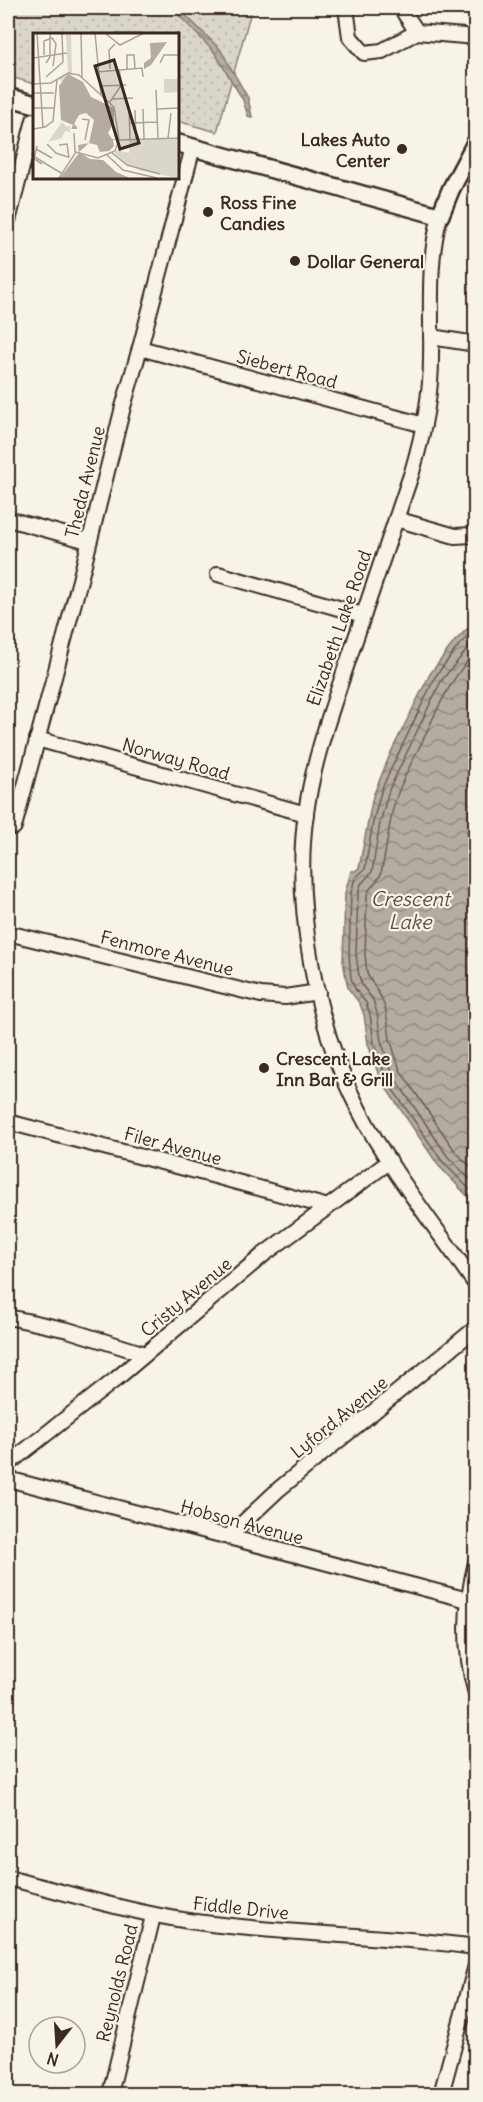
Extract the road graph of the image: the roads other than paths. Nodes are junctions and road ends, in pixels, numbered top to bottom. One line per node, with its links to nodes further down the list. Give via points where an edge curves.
1 (346, 8): 3 (street, via 350,37 364,53 382,51)
2 (401, 8): 3 (street)
3 (417, 32): 4 (street)
4 (476, 37)
5 (8, 97): 6 (main road)
6 (33, 104)
7 (33, 124): 13 (street)
8 (476, 142): 12 (main road)
9 (185, 145): 10 (street, Theda Avenue); 12 (main road)
10 (178, 177)
11 (178, 178): 16 (street, Theda Avenue)
12 (440, 216): 14 (street, Elizabeth Lake Road, via 431,265)
13 (8, 221)
14 (431, 337): 15 (street); 17 (street, Elizabeth Lake Road, via 431,375)
15 (476, 344)
16 (140, 348): 17 (street, Siebert Road); 21 (street, Theda Avenue)
17 (424, 425): 19 (street, Elizabeth Lake Road)
18 (8, 519): 21 (street)
19 (396, 519): 20 (street, via 456,536); 23 (street, Elizabeth Lake Road)
20 (476, 531)
21 (88, 541): 24 (street, Theda Avenue)
22 (218, 573): 23 (street)
23 (363, 615): 25 (street, Elizabeth Lake Road, via 326,728)
24 (37, 739): 25 (street, Norway Road); 26 (street, Theda Avenue)
25 (306, 814): 28 (street, Elizabeth Lake Road, via 304,898)
26 (14, 827)
27 (8, 933): 28 (street, Fenmore Avenue, via 261,995 285,997)
28 (318, 992): 30 (street, Elizabeth Lake Road, via 346,1083)
29 (8, 1122): 31 (street, Filer Avenue)
30 (390, 1161): 31 (street, Cristy Avenue); 32 (street, Elizabeth Lake Road)
31 (328, 1207): 35 (street, Cristy Avenue, via 263,1255)
32 (476, 1285)
33 (8, 1317): 35 (street, via 68,1330)
34 (476, 1328): 38 (street, Lyford Avenue, via 279,1489)
35 (145, 1354): 36 (street, Cristy Avenue)
36 (8, 1464)
37 (8, 1479): 38 (street, Hobson Avenue)
38 (229, 1536): 40 (street, Hobson Avenue)
39 (476, 1562): 40 (street)
40 (468, 1600): 41 (street, via 466,1642)
41 (476, 1694)
42 (8, 1878): 43 (street, Fiddle Drive)
43 (153, 1916): 44 (street, Fiddle Drive, via 243,1929 415,1939); 46 (street, Reynolds Road)
44 (476, 1947)
45 (476, 1965): 47 (street)
46 (110, 2094)
47 (441, 2094)

